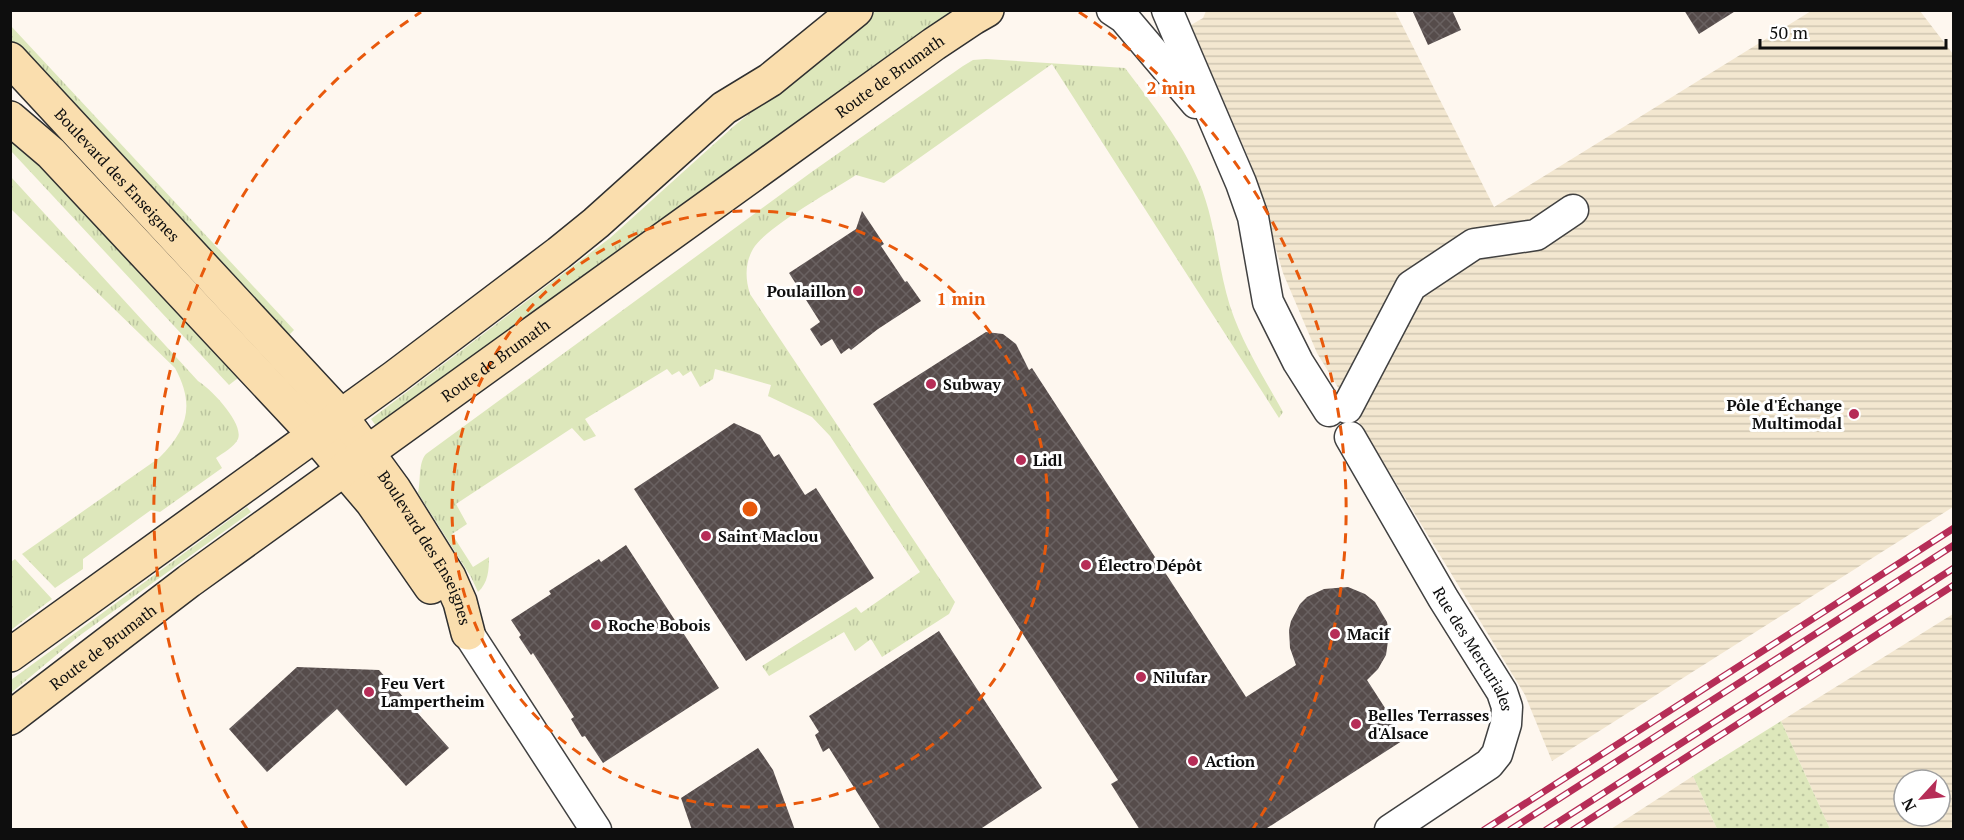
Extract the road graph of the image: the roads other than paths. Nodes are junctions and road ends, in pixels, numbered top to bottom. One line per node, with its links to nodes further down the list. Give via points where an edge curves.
1 (823, 10): 7 (main road, via 758,64)
2 (856, 10): 7 (main road, via 770,80)
3 (987, 10): 14 (main road, Route de Brumath, via 934,44)
4 (1112, 10): 9 (street, Rue des Mercuriales, via 1152,49)
5 (1167, 10): 9 (street, Rue des Mercuriales)
6 (10, 59): 11 (main road, Boulevard des Enseignes)
7 (724, 108): 11 (main road, via 577,238)
8 (10, 118): 13 (main road, Boulevard des Enseignes, via 51,153)
9 (1223, 143): 12 (street, Rue des Mercuriales, via 1253,217 1268,302 1298,362)
10 (1573, 210): 12 (street, via 1536,235 1474,244 1411,286)
11 (340, 415): 13 (main road); 14 (main road, Boulevard des Enseignes)
12 (1342, 419): 19 (street, Rue des Mercuriales, via 1443,598 1495,680 1507,707 1503,740 1489,764)
13 (314, 434): 14 (main road, Boulevard des Enseignes); 16 (main road)
14 (356, 461): 15 (main road, Boulevard des Enseignes, via 372,502); 17 (main road, Route de Brumath, via 189,581)
15 (468, 633): 18 (street)
16 (10, 655)
17 (10, 718)
18 (596, 830)
19 (1390, 830)

